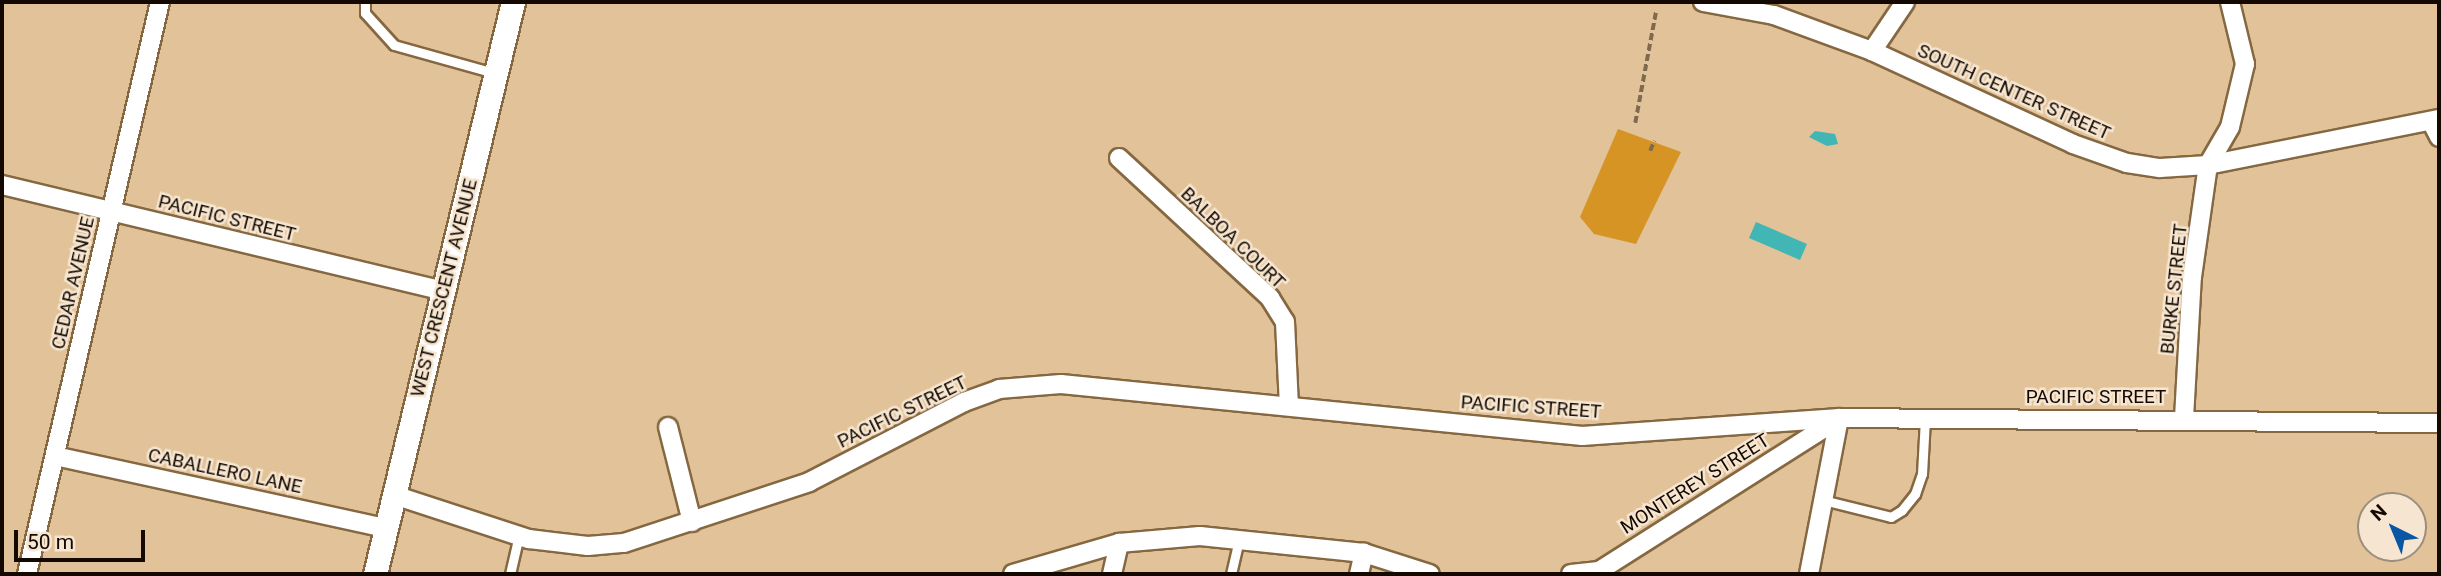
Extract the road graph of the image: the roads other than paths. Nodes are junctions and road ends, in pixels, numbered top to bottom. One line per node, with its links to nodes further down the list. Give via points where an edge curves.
1 (160, 2): 13 (street, CEDAR AVENUE)
2 (365, 2): 8 (lane, via 365,13 394,45)
3 (513, 2): 8 (street, WEST CRESCENT AVENUE)
4 (1703, 2): 7 (street, SOUTH CENTER STREET, via 1774,15)
5 (1905, 2): 7 (street)
6 (2230, 2): 11 (street, via 2245,64 2230,127)
7 (1871, 51): 11 (street, SOUTH CENTER STREET, via 2073,144 2127,163 2160,168)
8 (496, 73): 14 (street, WEST CRESCENT AVENUE)
9 (2437, 126): 11 (street, SOUTH CENTER STREET)
10 (1119, 158): 15 (street, BALBOA COURT, via 1270,298 1284,322)
11 (2208, 165): 18 (street, BURKE STREET, via 2192,277)
12 (2, 186): 13 (street, PACIFIC STREET)
13 (111, 212): 14 (street, PACIFIC STREET); 21 (street, CEDAR AVENUE)
14 (442, 291): 22 (street, WEST CRESCENT AVENUE)
15 (1289, 406): 16 (street, PACIFIC STREET, via 1581,436); 24 (street, PACIFIC STREET, via 1061,384 999,389 926,419 808,482)
16 (1839, 418): 17 (street, PACIFIC STREET); 23 (street); 30 (street, MONTEREY STREET)
17 (1925, 418): 18 (street, PACIFIC STREET); 23 (lane, via 1922,474 1915,494 1902,510 1891,517)
18 (2184, 418): 19 (street, PACIFIC STREET)
19 (2439, 423)
20 (668, 427): 24 (street)
21 (55, 456): 25 (street, CABALLERO LANE); 31 (street, CEDAR AVENUE)
22 (394, 495): 25 (street, WEST CRESCENT AVENUE); 26 (street, PACIFIC STREET)
23 (1823, 500): 40 (street)
24 (692, 522): 26 (street, PACIFIC STREET, via 624,543 588,546)
25 (386, 528): 32 (street, WEST CRESCENT AVENUE)
26 (519, 536): 33 (lane)
27 (1239, 537): 28 (street); 29 (street); 36 (lane)
28 (1119, 543): 34 (street); 35 (street)
29 (1364, 553): 37 (street); 38 (street)
30 (1598, 572): 39 (street, MONTEREY STREET)
31 (26, 574)
32 (375, 574)
33 (510, 574)
34 (1013, 574)
35 (1112, 574)
36 (1231, 574)
37 (1359, 574)
38 (1430, 574)
39 (1571, 574)
40 (1809, 574)

